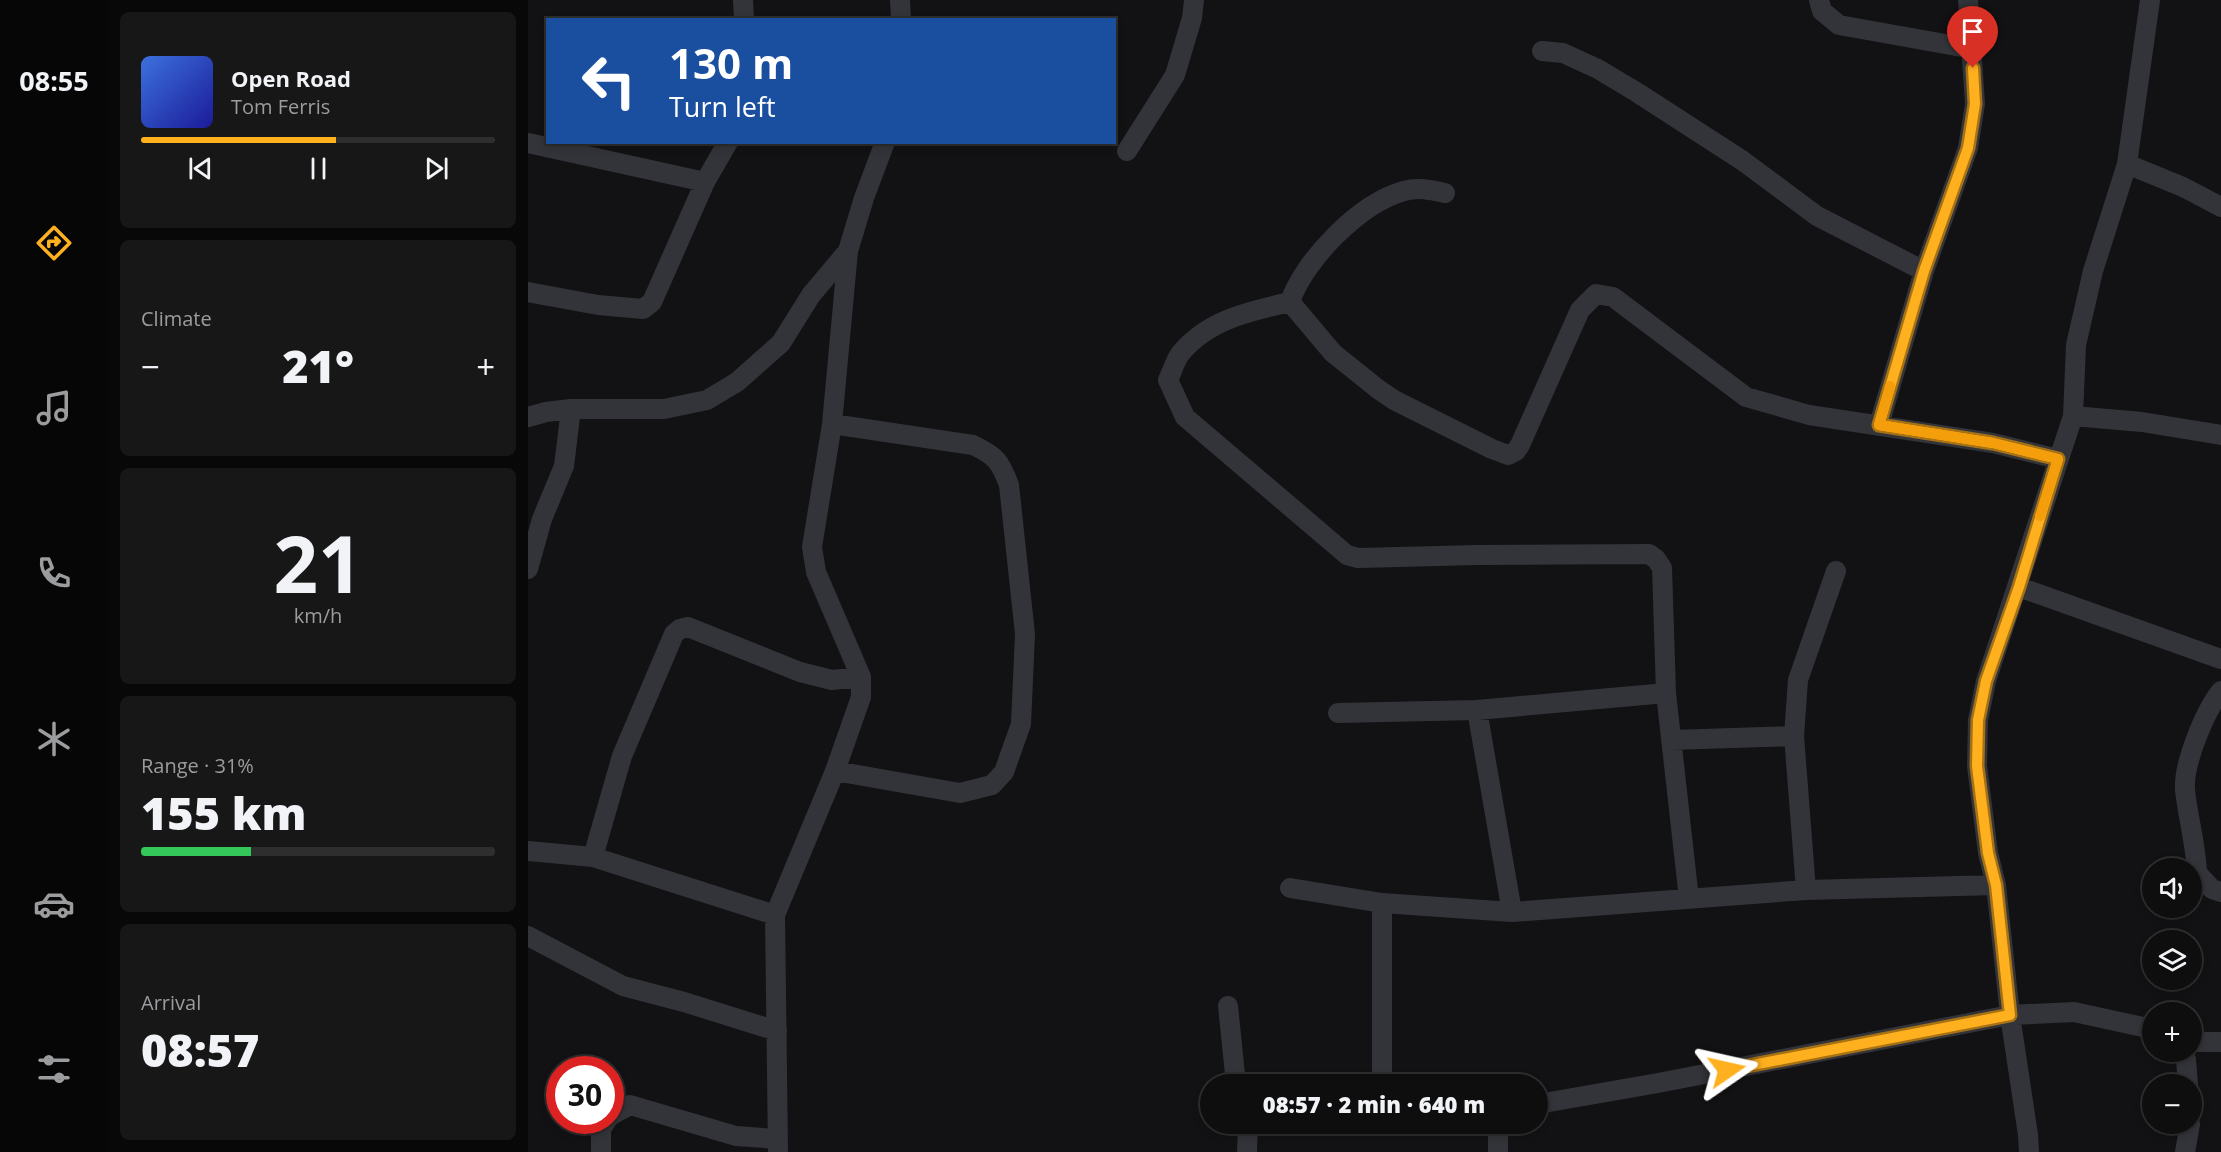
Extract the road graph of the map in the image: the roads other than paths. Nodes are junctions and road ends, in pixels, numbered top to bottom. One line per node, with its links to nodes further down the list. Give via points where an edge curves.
1 (743, 0): 7 (street)
2 (900, 0): 8 (street)
3 (1194, 0): 15 (street, via 1175,75)
4 (1819, 0): 9 (street, via 1822,10 1839,25)
5 (1968, 0): 9 (street)
6 (2150, 0): 16 (street)
7 (744, 18)
8 (901, 18)
9 (1973, 49): 21 (street, via 1975,104 1968,148)
10 (1542, 51): 21 (street, via 1563,53 1598,69 1743,162 1817,216)
11 (528, 143): 14 (street)
12 (727, 144): 17 (street)
13 (884, 144): 20 (street)
14 (578, 148): 17 (street)
15 (1127, 151)
16 (2127, 164): 19 (street); 25 (street, via 2093,271 2076,345)
17 (705, 183): 22 (street, via 652,302 643,309)
18 (1445, 194): 23 (street, via 1423,189 1403,191 1372,206 1322,249)
19 (2221, 207)
20 (848, 251): 24 (street, via 811,295 781,343 737,382 707,400 664,409); 27 (street)
21 (1924, 271): 28 (street)
22 (528, 292)
23 (1290, 302): 28 (street, via 1334,353 1378,389 1508,454 1520,445 1580,310 1596,294 1613,297 1746,397 1809,415); 37 (street, via 1246,311 1209,328 1179,355 1168,380 1185,417 1347,555 1358,558 1649,554 1662,568)
24 (571, 409): 26 (street); 31 (street, via 564,466 542,519)
25 (2073, 416): 29 (street); 30 (street)
26 (528, 417)
27 (832, 424): 35 (street, via 812,547 816,572); 42 (street, via 973,445 994,455 1009,485 1026,634 1021,724 1004,772 992,785 960,794)
28 (1879, 425): 30 (street, via 1993,443)
29 (2221, 435)
30 (2058, 459): 33 (street)
31 (528, 569)
32 (1836, 571): 40 (street, via 1798,680)
33 (2019, 587): 34 (street); 45 (street, via 1986,681 1978,720 1977,766)
34 (2221, 659)
35 (861, 677): 42 (street, via 861,697); 44 (street, via 832,680 800,672 688,627 680,629 674,634 622,756)
36 (2221, 691): 48 (street, via 2191,752 2184,788 2197,873 2212,889)
37 (1666, 693): 38 (street); 41 (street)
38 (1477, 710): 39 (street); 51 (street)
39 (1338, 713)
40 (1794, 736): 41 (street); 47 (street)
41 (1671, 740): 49 (street)
42 (835, 771): 52 (street)
43 (530, 856): 44 (street)
44 (593, 857): 52 (street)
45 (1996, 885): 47 (street); 55 (street)
46 (1290, 888): 50 (street)
47 (1806, 890): 49 (street)
48 (2221, 892)
49 (1689, 898): 51 (street)
50 (1382, 903): 51 (street); 61 (street)
51 (1512, 912)
52 (775, 915): 57 (street)
53 (528, 936): 57 (street, via 623,986)
54 (1228, 1006): 60 (street)
55 (2010, 1015): 56 (street, via 2074,1012); 62 (street); 72 (street)
56 (2142, 1027)
57 (777, 1031): 68 (street)
58 (2202, 1042): 59 (street)
59 (2221, 1042)
60 (1235, 1074)
61 (1382, 1074)
62 (1548, 1102)
63 (624, 1108): 68 (street, via 630,1105)
64 (601, 1134): 69 (street)
65 (1247, 1134): 70 (street)
66 (1498, 1134): 71 (street)
67 (2188, 1134): 73 (street)
68 (777, 1146)
69 (601, 1152)
70 (1246, 1152)
71 (1498, 1152)
72 (2029, 1152)
73 (2185, 1152)

